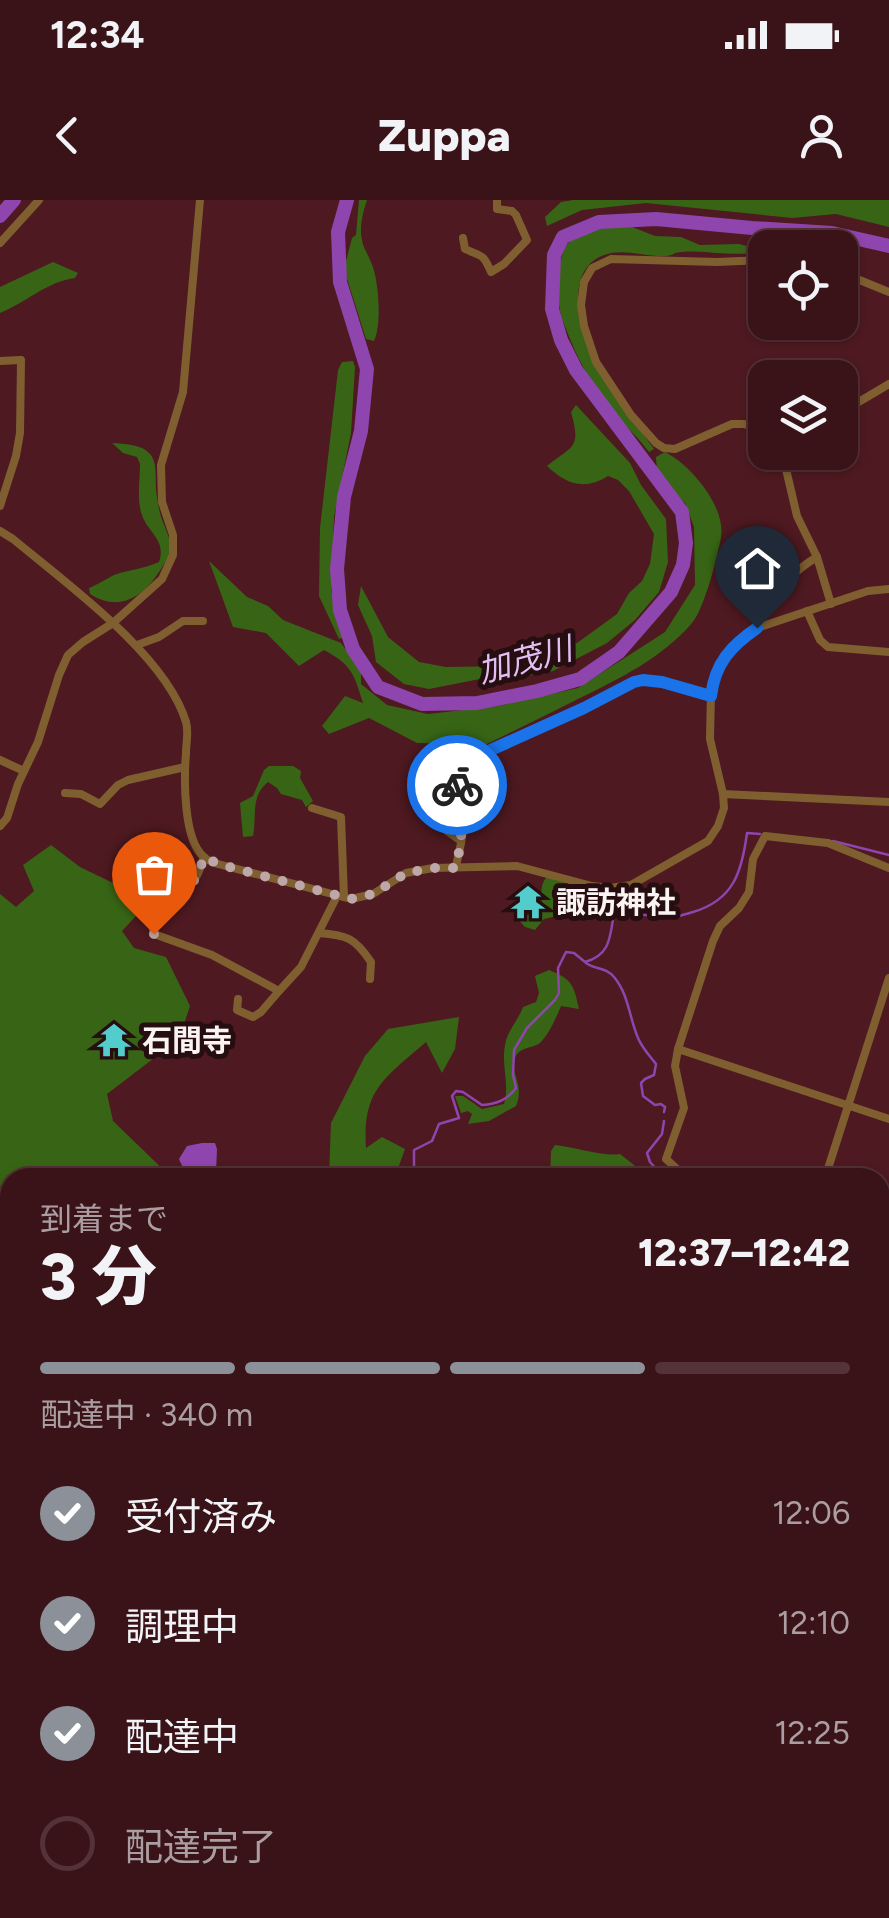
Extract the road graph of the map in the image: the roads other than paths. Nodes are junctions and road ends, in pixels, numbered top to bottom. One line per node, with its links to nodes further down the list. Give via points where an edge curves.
1 (39, 200): 5 (street)
2 (200, 200): 21 (street, via 183,392 161,465 174,555 162,578)
3 (497, 200): 4 (street, via 496,209 512,211 527,240 492,272 486,258 465,249)
4 (463, 238)
5 (0, 243)
6 (748, 261): 12 (street, via 611,259 592,268 581,306 596,362 656,443 675,449 732,424)
7 (858, 278): 8 (street)
8 (889, 292)
9 (0, 361): 14 (street, via 21,360 20,433)
10 (889, 384): 11 (street)
11 (858, 403)
12 (748, 425)
13 (786, 470): 16 (street, via 796,516)
14 (0, 506)
15 (0, 530): 21 (street)
16 (817, 557): 18 (street); 22 (street, via 765,604)
17 (889, 589): 18 (street)
18 (831, 604): 19 (street)
19 (807, 612): 22 (street); 24 (street, via 824,645)
20 (203, 620): 23 (street, via 183,620)
21 (113, 624): 23 (street); 28 (street, via 68,655)
22 (757, 628): 25 (street, via 732,646)
23 (136, 646): 27 (street, via 188,726)
24 (889, 652)
25 (711, 696): 30 (street, via 710,739); 35 (street, via 662,682 634,682 473,758 457,784)
26 (0, 760): 28 (street)
27 (185, 767): 29 (street, via 128,780 100,804); 36 (street, via 188,818)
28 (24, 771): 34 (street)
29 (65, 793)
30 (724, 794): 31 (street); 37 (street, via 708,841 624,888 517,866)
31 (889, 802)
32 (312, 808): 39 (street, via 341,817)
33 (445, 818): 35 (street, via 447,831)
34 (0, 826)
35 (461, 841): 37 (street)
36 (204, 857): 39 (street); 43 (street, via 188,887 158,908 154,934)
37 (456, 868): 39 (street, via 406,873 373,894)
38 (889, 868): 45 (street, via 828,843 764,836 749,892 720,926)
39 (340, 896): 40 (street)
40 (318, 932): 42 (street, via 355,941 371,962); 43 (street, via 302,967)
41 (889, 978): 46 (street)
42 (370, 979)
43 (279, 991): 44 (street, via 253,1017 237,1010)
44 (238, 998)
45 (678, 1048): 46 (street); 48 (street, via 684,1108 666,1159)
46 (849, 1106): 47 (street); 49 (street)
47 (889, 1119)
48 (676, 1168)
49 (828, 1168)

